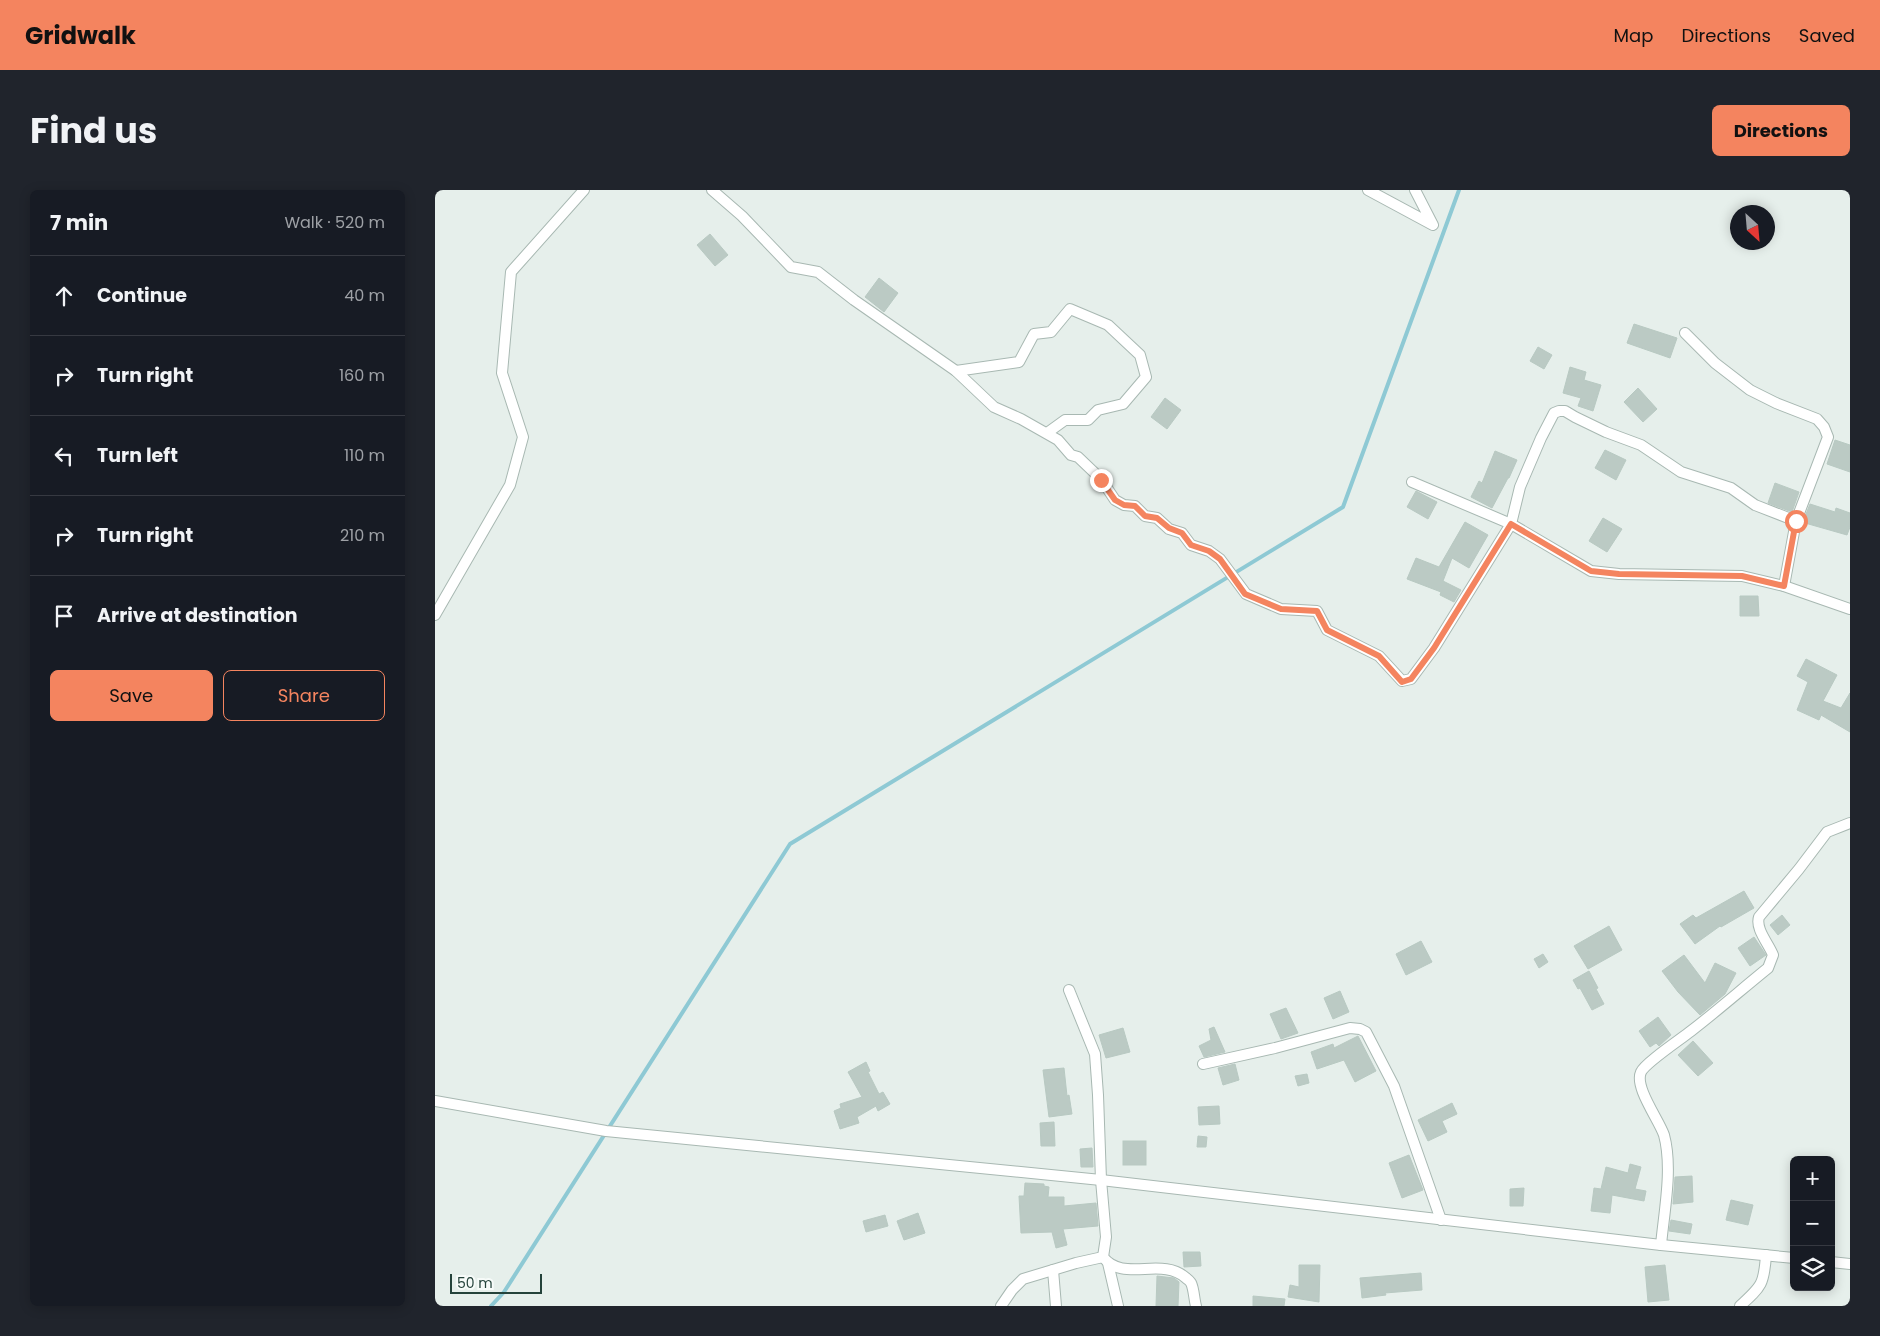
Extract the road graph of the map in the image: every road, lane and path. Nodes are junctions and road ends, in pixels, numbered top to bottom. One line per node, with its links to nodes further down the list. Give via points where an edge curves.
1 (584, 190): 13 (street, via 511,272 502,373 523,438 511,484)
2 (712, 190): 6 (street, via 791,267 818,272)
3 (1368, 190): 4 (street, via 1433,224)
4 (1415, 190)
5 (1685, 333): 9 (street, via 1715,363 1750,390 1817,419 1824,427 1828,437)
6 (956, 371): 7 (street, via 994,407); 7 (street, via 1019,362 1033,334 1051,332 1070,310 1108,325 1140,355 1146,377 1123,404 1098,410 1088,420 1065,420)
7 (1047, 433): 10 (street, via 1058,440 1071,456 1078,457 1115,500 1135,506 1145,516 1157,518 1182,533 1191,545 1220,559 1245,594 1281,609 1317,611 1327,630 1379,656 1402,682 1411,679 1434,648)
8 (1412, 482): 10 (street)
9 (1796, 521): 10 (street, via 1755,505 1731,488 1681,472 1641,446 1559,411 1554,414 1537,446 1520,487); 11 (street)
10 (1511, 524): 11 (street, via 1591,571 1742,576)
11 (1784, 586): 12 (street)
12 (1850, 609)
13 (435, 615)
14 (1850, 823): 20 (street, via 1827,832 1759,917 1759,927 1773,955 1768,968 1640,1073 1645,1096 1664,1135 1668,1167)
15 (1069, 990): 18 (street, via 1095,1054)
16 (1203, 1064): 19 (street, via 1349,1028 1366,1032 1394,1086)
17 (435, 1100): 18 (street, via 607,1132)
18 (1101, 1180): 19 (street); 23 (street)
19 (1441, 1220): 20 (street)
20 (1661, 1245): 21 (street)
21 (1766, 1255): 22 (street); 31 (street, via 1765,1278)
22 (1790, 1258)
23 (1106, 1260): 26 (street); 29 (street); 30 (street, via 1123,1269 1178,1271 1191,1283)
24 (1835, 1262): 25 (street)
25 (1850, 1264)
26 (1053, 1270): 27 (street, via 1023,1279); 28 (street)
27 (1001, 1306)
28 (1055, 1306)
29 (1118, 1306)
30 (1196, 1306)
31 (1739, 1306)

